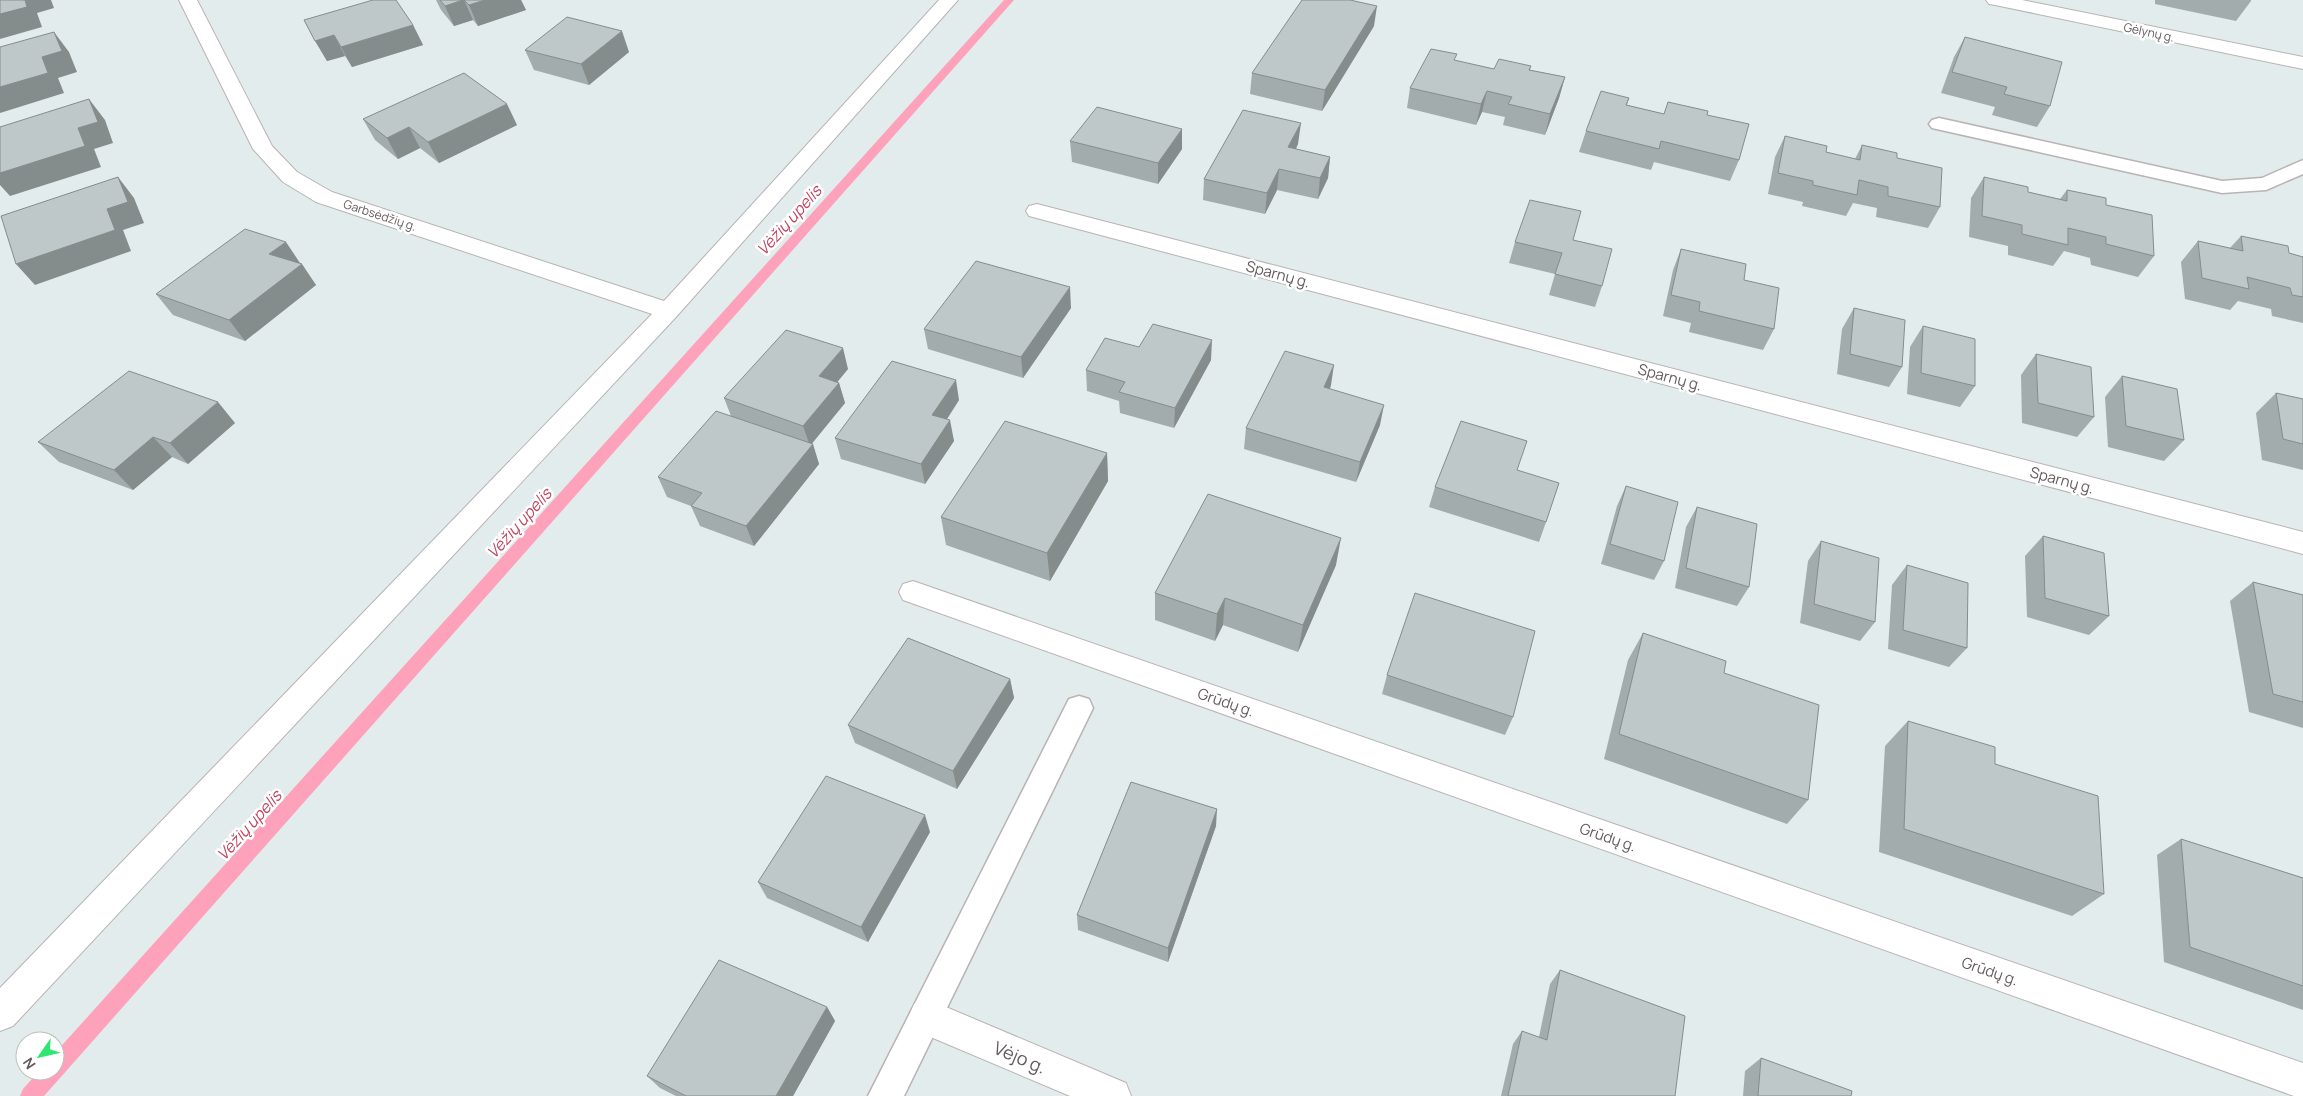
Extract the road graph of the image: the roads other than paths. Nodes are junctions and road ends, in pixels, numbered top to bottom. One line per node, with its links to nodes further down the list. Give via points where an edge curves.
1 (188, 0): 8 (street, Garbsėdžių g., via 263,149 290,177 324,196)
2 (950, 0): 8 (street)
3 (1995, 0): 4 (street, Gėlynų g.)
4 (2303, 63)
5 (1939, 124): 6 (lane, via 2222,187 2266,184)
6 (2303, 166)
7 (1037, 211): 9 (street, Sparnų g.)
8 (668, 311): 12 (street)
9 (2303, 543)
10 (914, 592): 14 (street, Grūdų g.)
11 (1079, 708): 13 (lane)
12 (0, 1013)
13 (927, 1017): 15 (lane); 16 (street, Vėjo g.)
14 (2303, 1081)
15 (886, 1096)
16 (1113, 1096)

